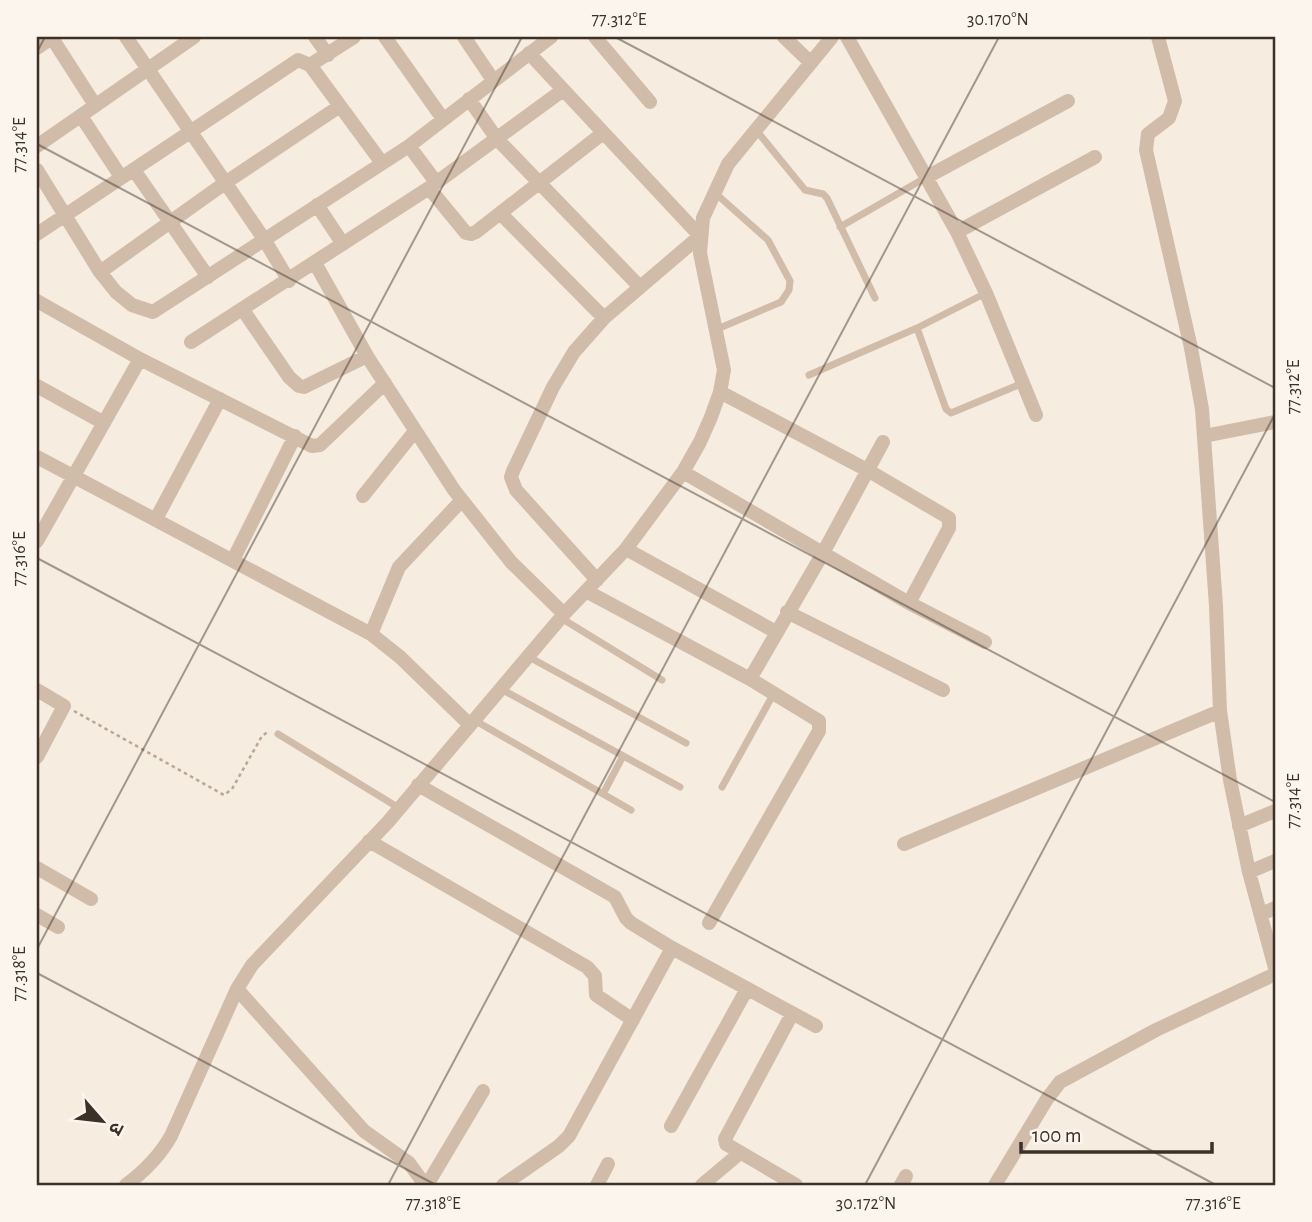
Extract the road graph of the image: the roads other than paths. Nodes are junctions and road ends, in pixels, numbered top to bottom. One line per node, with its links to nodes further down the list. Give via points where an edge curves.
1 (52, 37): 14 (street); 25 (street)
2 (126, 37): 19 (street)
3 (194, 37): 19 (street)
4 (315, 37): 16 (street)
5 (354, 37): 16 (street)
6 (385, 37): 28 (street)
7 (464, 37): 20 (street)
8 (551, 37): 15 (street)
9 (595, 37): 24 (street)
10 (784, 37): 17 (street)
11 (832, 37): 17 (street)
12 (847, 37): 40 (street)
13 (1158, 37): 81 (street, via 1175,101 1169,118 1148,134 1146,150 1191,348)
14 (37, 48)
15 (529, 53): 20 (street); 21 (street)
16 (328, 55): 18 (street)
17 (811, 62): 29 (street)
18 (310, 65): 26 (street); 30 (street, via 293,61)
19 (148, 69): 25 (street); 30 (street)
20 (493, 80): 22 (street)
21 (562, 90): 31 (street); 32 (street)
22 (469, 99): 28 (street); 32 (street)
23 (1068, 101): 40 (street)
24 (650, 102)
25 (95, 105): 27 (street)
26 (340, 106): 36 (street); 41 (street)
27 (81, 116): 33 (street); 39 (street)
28 (443, 119): 34 (street)
29 (755, 129): 44 (street); 49 (lane, via 801,186 827,198)
30 (191, 131): 38 (street); 41 (street)
31 (603, 133): 42 (street); 52 (street)
32 (497, 139): 42 (street); 43 (street)
33 (37, 146)
34 (409, 146): 36 (street); 43 (street)
35 (1095, 157): 50 (street)
36 (382, 163): 45 (street)
37 (37, 170): 47 (street)
38 (134, 170): 39 (street); 48 (street)
39 (121, 177): 47 (street)
40 (925, 178): 49 (lane); 50 (street)
41 (225, 183): 48 (street); 53 (street)
42 (539, 184): 46 (street); 59 (street)
43 (433, 185): 46 (street, via 467,233); 54 (street)
44 (713, 191): 52 (street); 66 (lane, via 768,240 790,281 781,302)
45 (317, 205): 53 (street); 54 (street)
46 (501, 214): 64 (street)
47 (65, 215): 51 (street); 56 (street)
48 (169, 222): 56 (street); 57 (street)
49 (840, 227): 61 (lane)
50 (957, 232): 60 (street)
51 (37, 234)
52 (700, 236): 59 (street); 66 (street)
53 (264, 239): 57 (street); 58 (street)
54 (343, 244): 55 (street)
55 (315, 263): 58 (street); 68 (street)
56 (100, 272): 57 (street, via 123,299 153,312)
57 (208, 277)
58 (289, 281): 63 (street)
59 (640, 287): 64 (street)
60 (986, 293): 65 (lane); 72 (street)
61 (874, 298)
62 (37, 301): 69 (street)
63 (243, 310): 67 (street); 68 (street, via 299,386)
64 (604, 318): 94 (street, via 563,367 511,477 516,490)
65 (917, 328): 70 (lane); 72 (lane, via 951,414)
66 (715, 330): 74 (street, via 724,370)
67 (191, 342)
68 (367, 356): 71 (street)
69 (140, 359): 75 (street); 78 (street)
70 (809, 376)
71 (385, 383): 79 (street); 80 (street, via 320,444 312,446)
72 (1023, 383): 76 (street)
73 (37, 386): 78 (street)
74 (720, 392): 84 (street); 85 (street)
75 (220, 399): 80 (street); 89 (street)
76 (1036, 415)
77 (1275, 422): 81 (street)
78 (104, 423): 86 (street)
79 (415, 430): 87 (street); 88 (street)
80 (295, 436): 93 (street)
81 (1204, 436): 109 (street)
82 (883, 442): 84 (street)
83 (37, 457): 86 (street)
84 (869, 471): 92 (street); 96 (street, via 945,514 951,523)
85 (683, 472): 91 (street); 92 (street)
86 (73, 476): 89 (street); 90 (street)
87 (363, 496)
88 (461, 500): 98 (street); 100 (street, via 399,567)
89 (156, 519): 93 (street)
90 (37, 541)
91 (626, 549): 94 (street); 99 (street)
92 (823, 553): 96 (street); 97 (street)
93 (233, 560): 100 (street)
94 (597, 580): 95 (street)
95 (586, 591): 98 (street); 103 (street)
96 (909, 603): 101 (street)
97 (787, 612): 99 (street); 107 (street)
98 (563, 616): 102 (street); 104 (lane)
99 (776, 632): 103 (street)
100 (371, 634): 110 (street)
101 (985, 642)
102 (528, 657): 105 (street); 112 (lane)
103 (750, 679): 108 (street)
104 (662, 680)
105 (500, 689): 110 (street); 113 (lane)
106 (37, 690): 114 (street, via 64,706)
107 (943, 690)
108 (774, 692): 117 (lane); 131 (street, via 817,719 819,731)
109 (1220, 711): 122 (street); 124 (street)
110 (471, 722): 115 (street); 118 (lane)
111 (278, 734): 119 (lane)
112 (686, 743)
113 (623, 756): 116 (lane); 118 (lane)
114 (37, 757)
115 (418, 785): 119 (street); 133 (street, via 615,897 626,918)
116 (680, 787)
117 (722, 787)
118 (603, 794): 120 (lane)
119 (399, 808): 123 (street)
120 (631, 810)
121 (1275, 811): 122 (street)
122 (1239, 825): 127 (street)
123 (369, 841): 136 (street, via 267,947); 139 (street, via 587,967 595,976 596,995)
124 (904, 844)
125 (1275, 861): 127 (street)
126 (37, 868): 128 (street)
127 (1249, 872): 129 (street)
128 (91, 899)
129 (1268, 911): 134 (street)
130 (37, 915): 132 (street)
131 (709, 923)
132 (58, 927)
133 (672, 948): 137 (street); 139 (street)
134 (1275, 968)
135 (1275, 974): 151 (street, via 1060,1082)
136 (237, 989): 145 (street, via 171,1136 160,1155); 146 (street, via 364,1131 409,1163)
137 (747, 989): 138 (street); 142 (street)
138 (792, 1014): 140 (street); 143 (street, via 725,1139)
139 (633, 1020): 147 (street, via 569,1136)
140 (816, 1026)
141 (483, 1091): 146 (street)
142 (671, 1126)
143 (740, 1153): 149 (street); 150 (street)
144 (608, 1164): 148 (street)
145 (126, 1185)
146 (426, 1185)
147 (503, 1185)
148 (597, 1185)
149 (702, 1185)
150 (796, 1185)
151 (995, 1185)

